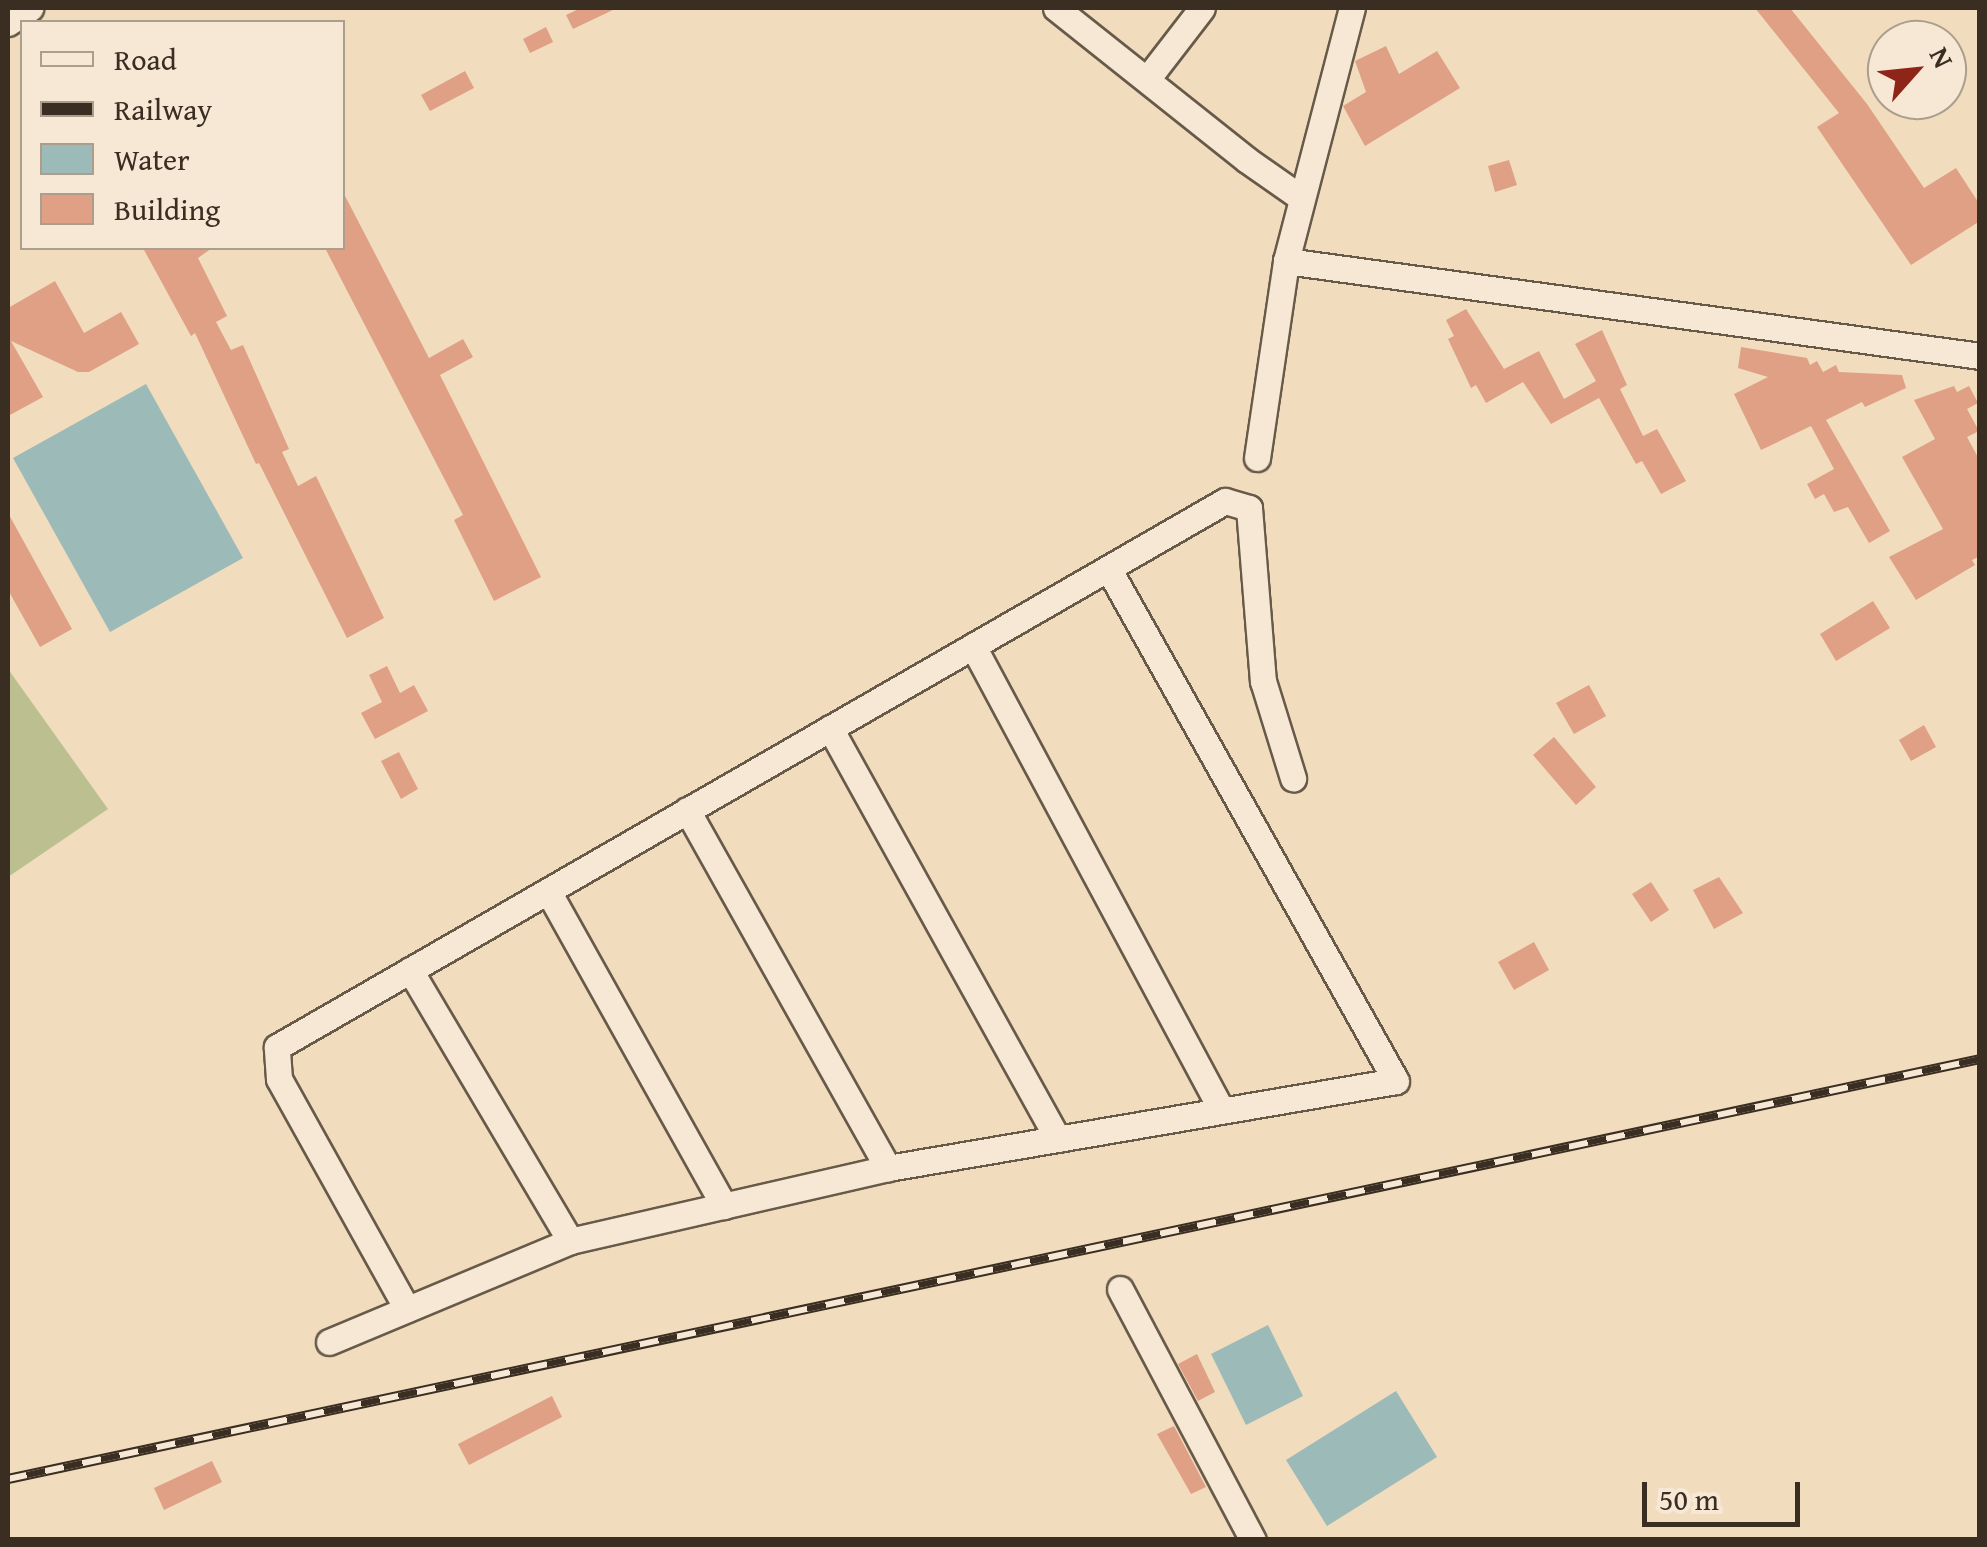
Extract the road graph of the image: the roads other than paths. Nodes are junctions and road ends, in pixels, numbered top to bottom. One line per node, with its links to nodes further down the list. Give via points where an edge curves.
1 (30, 8): 5 (street)
2 (1056, 8): 6 (street)
3 (1202, 8): 6 (street)
4 (1352, 8): 7 (street)
5 (8, 23)
6 (1148, 78): 7 (street)
7 (1300, 197): 8 (street)
8 (1286, 260): 9 (street); 10 (street)
9 (1980, 356)
10 (1257, 458)
11 (1108, 568): 12 (street); 14 (street, via 1224,501 1249,508 1263,681); 18 (street, via 1396,1081)
12 (974, 646): 13 (street); 18 (street)
13 (830, 728): 15 (street); 19 (street)
14 (1294, 778)
15 (687, 810): 16 (street); 20 (street)
16 (548, 891): 17 (street); 21 (street)
17 (410, 970): 22 (street); 24 (street, via 277,1047 279,1079)
18 (1222, 1110): 19 (street)
19 (1058, 1139): 20 (street)
20 (888, 1168): 21 (street)
21 (724, 1206): 22 (street)
22 (570, 1241): 24 (street)
23 (1120, 1289): 26 (street)
24 (407, 1309): 25 (street)
25 (328, 1342)
26 (1252, 1540)

